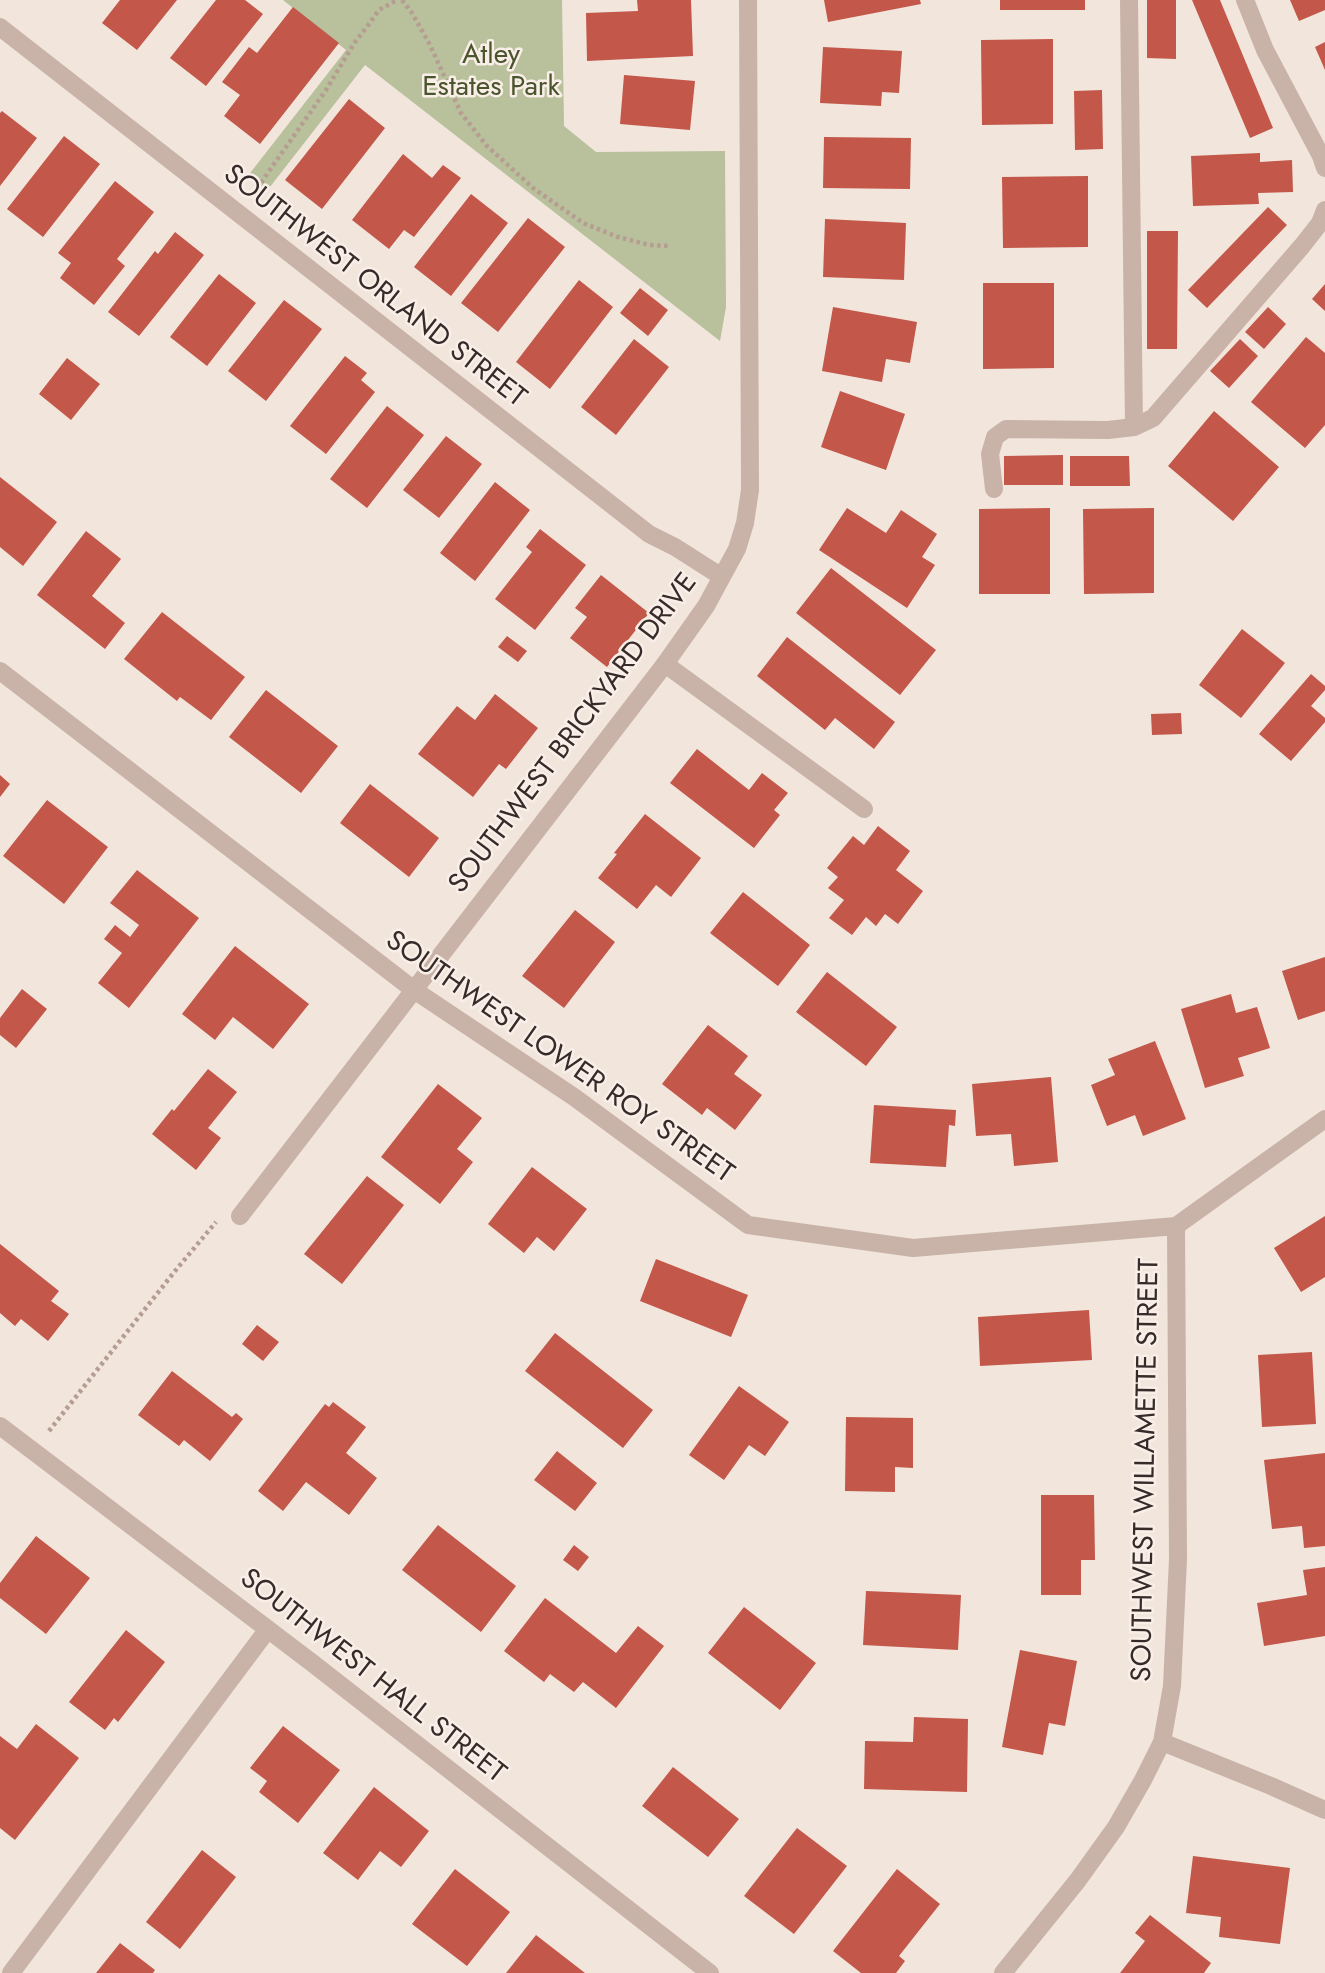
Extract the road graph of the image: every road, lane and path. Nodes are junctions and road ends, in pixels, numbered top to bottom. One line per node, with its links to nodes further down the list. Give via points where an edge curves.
1 (397, 0): 9 (path, via 379,10)
2 (402, 0): 10 (path, via 430,45 461,113 487,146 533,188 583,223 618,237)
3 (748, 0): 13 (street, SOUTHWEST BRICKYARD DRIVE, via 750,490 737,549)
4 (1129, 0): 11 (street)
5 (1245, 0): 7 (street)
6 (0, 27): 9 (street, SOUTHWEST ORLAND STREET)
7 (1325, 168)
8 (1325, 210): 11 (street, via 1301,246 1153,418)
9 (236, 213): 13 (street, SOUTHWEST ORLAND STREET, via 649,534)
10 (668, 246)
11 (1134, 427): 12 (street, via 1006,429 995,438 990,453)
12 (994, 489)
13 (722, 578): 14 (street, SOUTHWEST BRICKYARD DRIVE)
14 (665, 664): 16 (street); 17 (street, SOUTHWEST BRICKYARD DRIVE)
15 (0, 671): 17 (street, SOUTHWEST LOWER ROY STREET)
16 (864, 809)
17 (414, 990): 19 (street, SOUTHWEST BRICKYARD DRIVE); 20 (street, SOUTHWEST LOWER ROY STREET, via 574,1097 748,1225 913,1248)
18 (1325, 1119): 20 (street, SOUTHWEST WILLAMETTE STREET)
19 (240, 1216): 22 (path, via 216,1223)
20 (1176, 1226): 24 (street, SOUTHWEST WILLAMETTE STREET, via 1178,1559 1172,1686)
21 (0, 1426): 22 (street, SOUTHWEST HALL STREET)
22 (33, 1451): 23 (street, SOUTHWEST HALL STREET)
23 (268, 1629): 26 (street); 27 (street, SOUTHWEST HALL STREET)
24 (1161, 1742): 25 (street); 28 (street, SOUTHWEST WILLAMETTE STREET, via 1116,1827)
25 (1325, 1810)
26 (11, 1973)
27 (710, 1973)
28 (1003, 1973)

